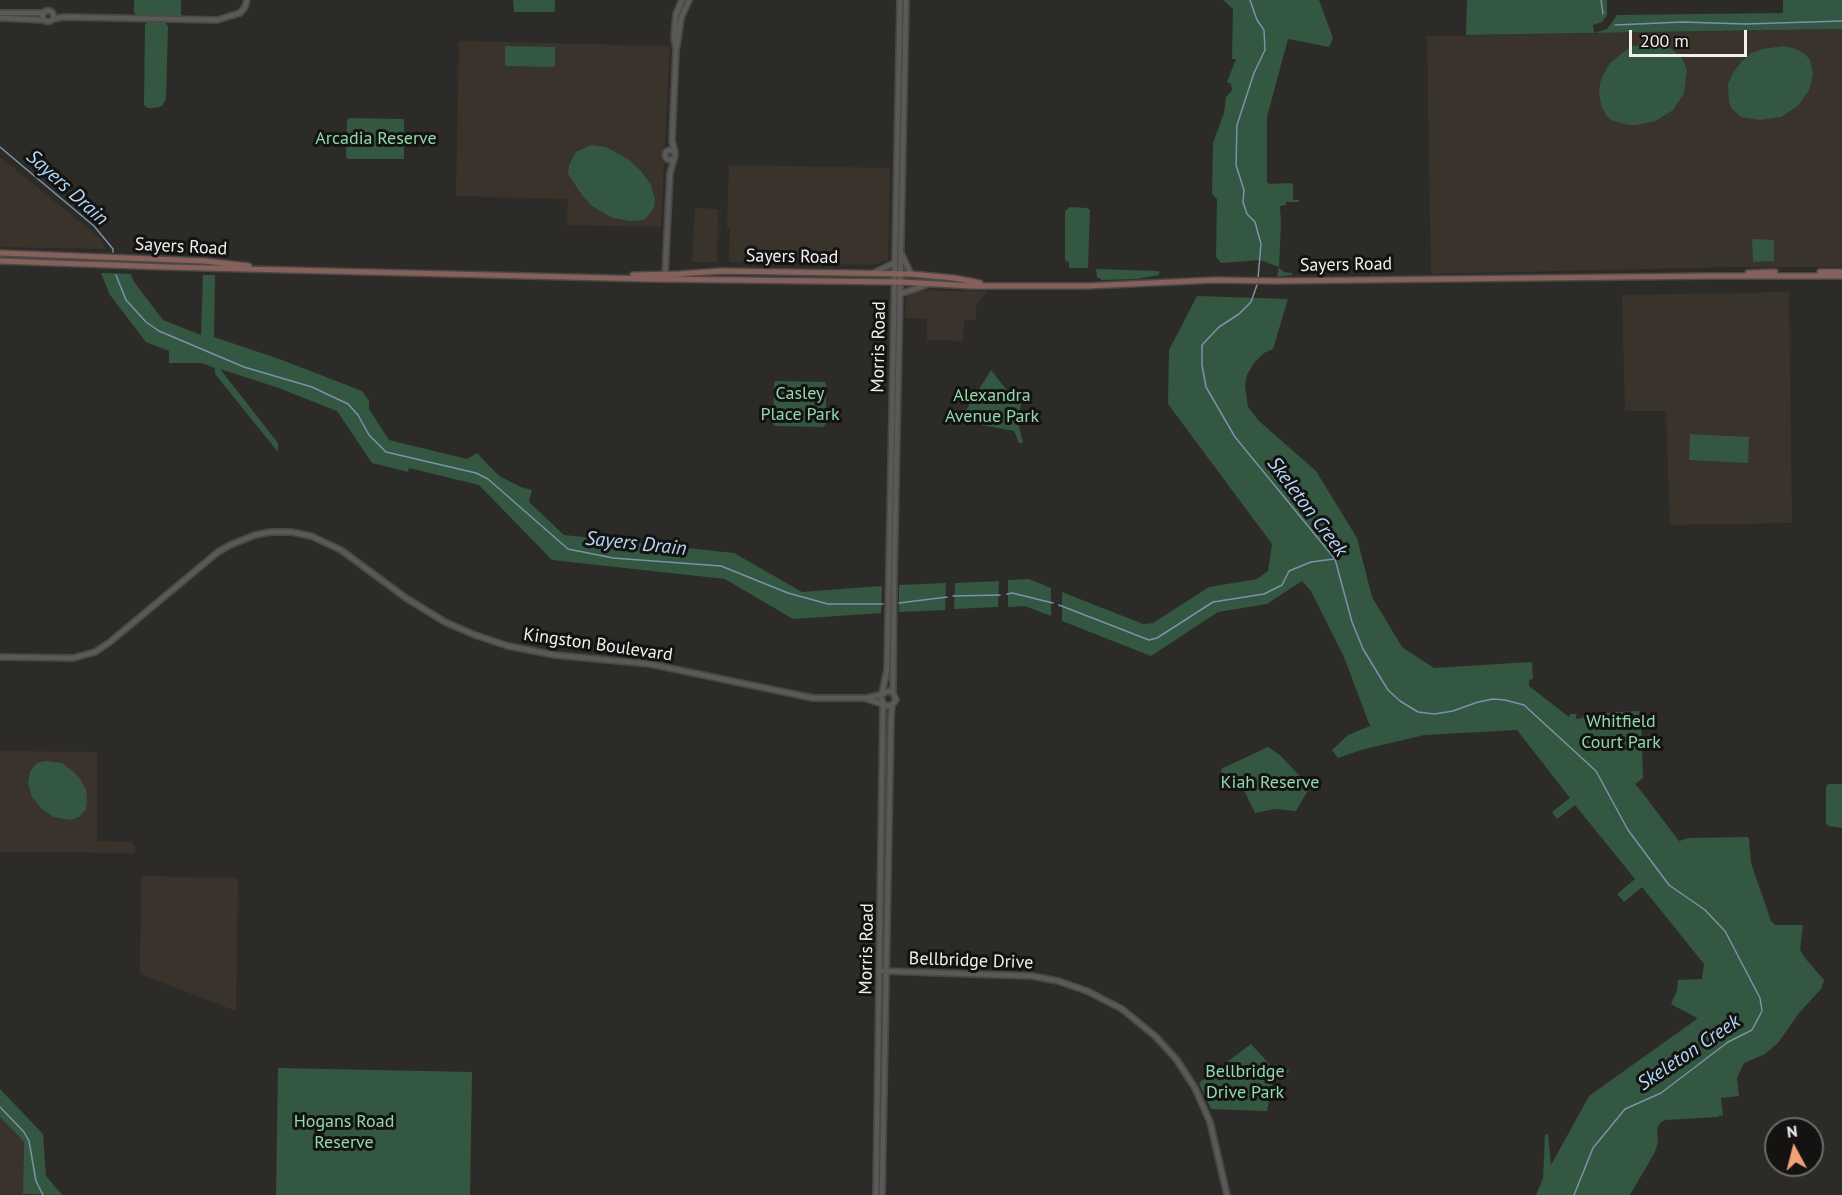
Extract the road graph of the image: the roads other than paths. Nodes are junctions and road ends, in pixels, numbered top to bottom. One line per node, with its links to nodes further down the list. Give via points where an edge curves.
1 (682, 0): 11 (street, via 676,14)
2 (689, 0): 11 (street, via 681,18)
3 (900, 0): 12 (street, Morris Road)
4 (906, 0): 12 (street, Morris Road)
5 (245, 3): 8 (street, via 233,15 214,20)
6 (0, 13): 7 (street)
7 (44, 13): 8 (street, via 49,11); 10 (street)
8 (53, 16): 10 (street, via 48,22)
9 (0, 18): 10 (street)
10 (44, 20)
11 (676, 49): 13 (street)
12 (901, 95): 19 (street, Morris Road); 20 (street, Morris Road)
13 (672, 141): 14 (street); 15 (street)
14 (667, 151): 15 (street); 16 (street)
15 (675, 152): 17 (street)
16 (667, 159): 17 (street); 18 (street)
17 (674, 159): 18 (street)
18 (670, 172): 33 (street)
19 (895, 202): 20 (street); 26 (street, Morris Road)
20 (902, 202): 22 (street, Morris Road)
21 (0, 253): 23 (main road, Sayers Road)
22 (901, 253): 30 (street, Morris Road); 31 (street)
23 (47, 255): 25 (main road); 27 (main road, Sayers Road, via 204,261)
24 (0, 261): 25 (main road, Sayers Road)
25 (48, 263): 27 (main road, Sayers Road)
26 (894, 263): 28 (street); 29 (street, Morris Road)
27 (289, 270): 33 (main road, Sayers Road)
28 (868, 273): 29 (main road, Sayers Road); 33 (main road, Sayers Road, via 721,271)
29 (894, 274): 30 (main road, Sayers Road); 34 (street, Morris Road)
30 (901, 274): 31 (main road, Sayers Road); 34 (street, Morris Road)
31 (910, 274): 36 (main road, Sayers Road, via 952,277)
32 (1842, 274): 36 (main road, Sayers Road, via 1760,272 1708,276)
33 (665, 277): 34 (main road, Sayers Road)
34 (897, 282): 35 (main road, Sayers Road); 37 (street, Morris Road); 38 (street, Morris Road)
35 (932, 283): 36 (main road, Sayers Road); 37 (street)
36 (982, 285)
37 (900, 294): 38 (street, Morris Road)
38 (893, 436): 39 (street, Morris Road)
39 (892, 541): 41 (street, Morris Road); 42 (street, Morris Road)
40 (0, 657): 43 (street, Kingston Boulevard, via 73,658 95,652 224,548 255,535 291,532 311,536 341,550 445,622 508,646 555,655 650,664 813,698)
41 (893, 693): 42 (street); 45 (street, via 896,700)
42 (883, 694): 43 (street, Kingston Boulevard); 44 (street)
43 (864, 698): 44 (street, Kingston Boulevard)
44 (883, 703): 45 (street); 46 (street, Morris Road)
45 (892, 705): 47 (street, Morris Road)
46 (883, 798): 47 (street); 48 (street, Morris Road)
47 (889, 798): 48 (street, Morris Road)
48 (883, 971): 49 (street, Morris Road); 52 (street, Bellbridge Drive, via 1032,976 1087,991 1122,1010 1155,1035 1195,1088 1210,1122)
49 (880, 1161): 50 (street, Morris Road); 51 (street, Morris Road)
50 (876, 1195)
51 (882, 1195)
52 (1227, 1195)

